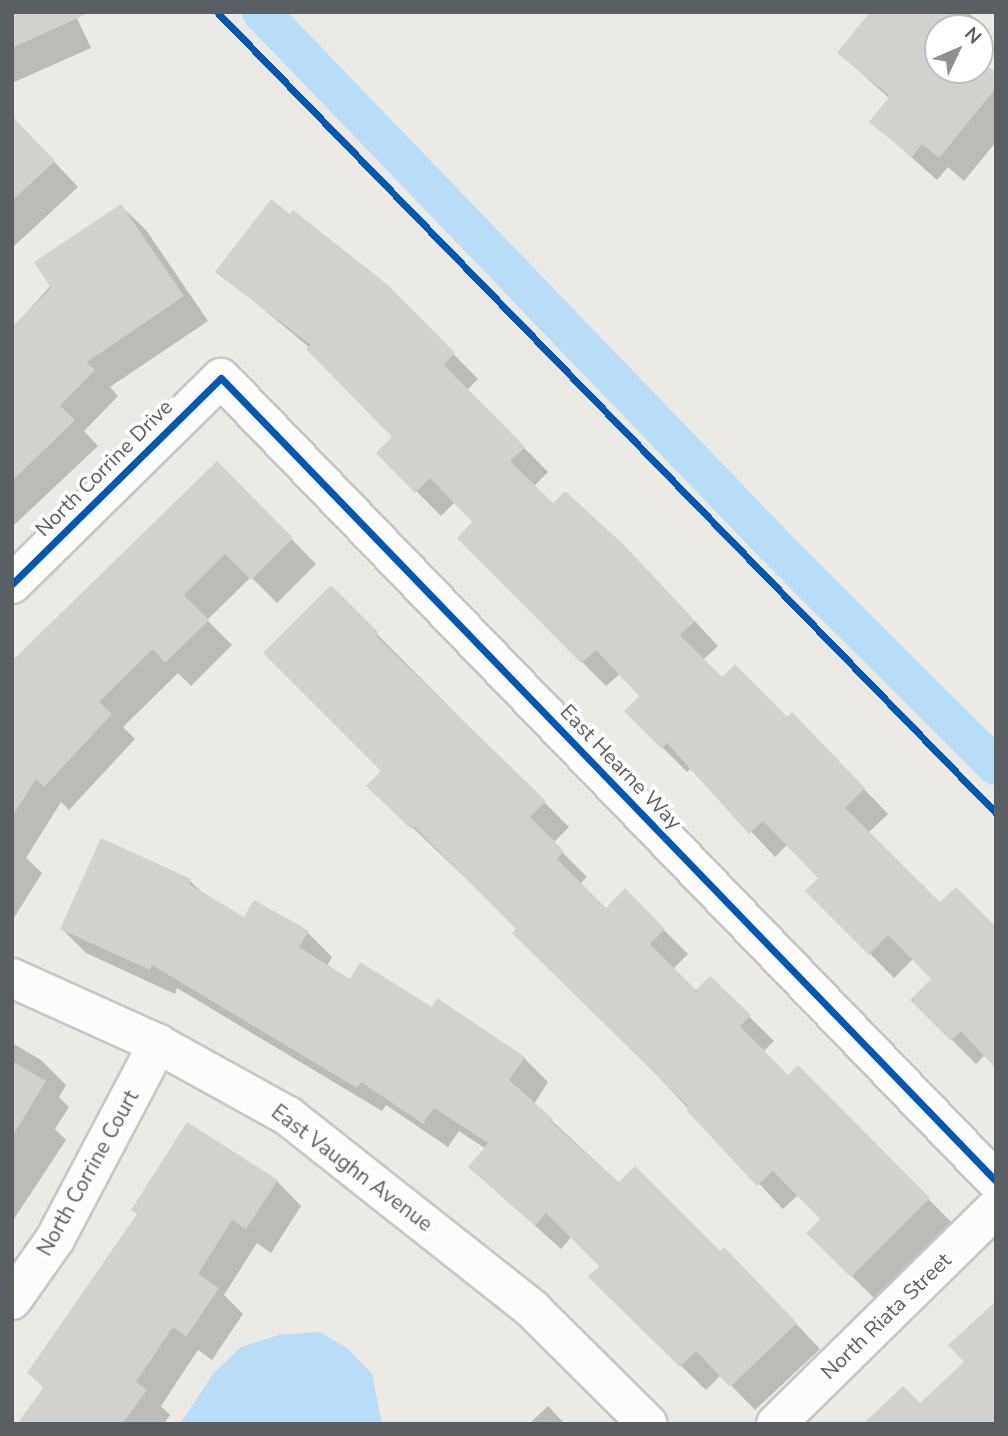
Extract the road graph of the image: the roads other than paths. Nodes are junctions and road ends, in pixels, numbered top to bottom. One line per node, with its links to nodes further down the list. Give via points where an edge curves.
1 (221, 378): 2 (street, North Corrine Drive); 5 (street, East Hearne Way)
2 (12, 584)
3 (12, 978): 4 (street, East Vaughn Avenue)
4 (158, 1044): 7 (street, North Corrine Court, via 55,1239); 8 (street, East Vaughn Avenue, via 288,1116 434,1228 532,1309)
5 (996, 1181)
6 (996, 1208): 9 (street, North Riata Street)
7 (12, 1300)
8 (648, 1424)
9 (776, 1424)

